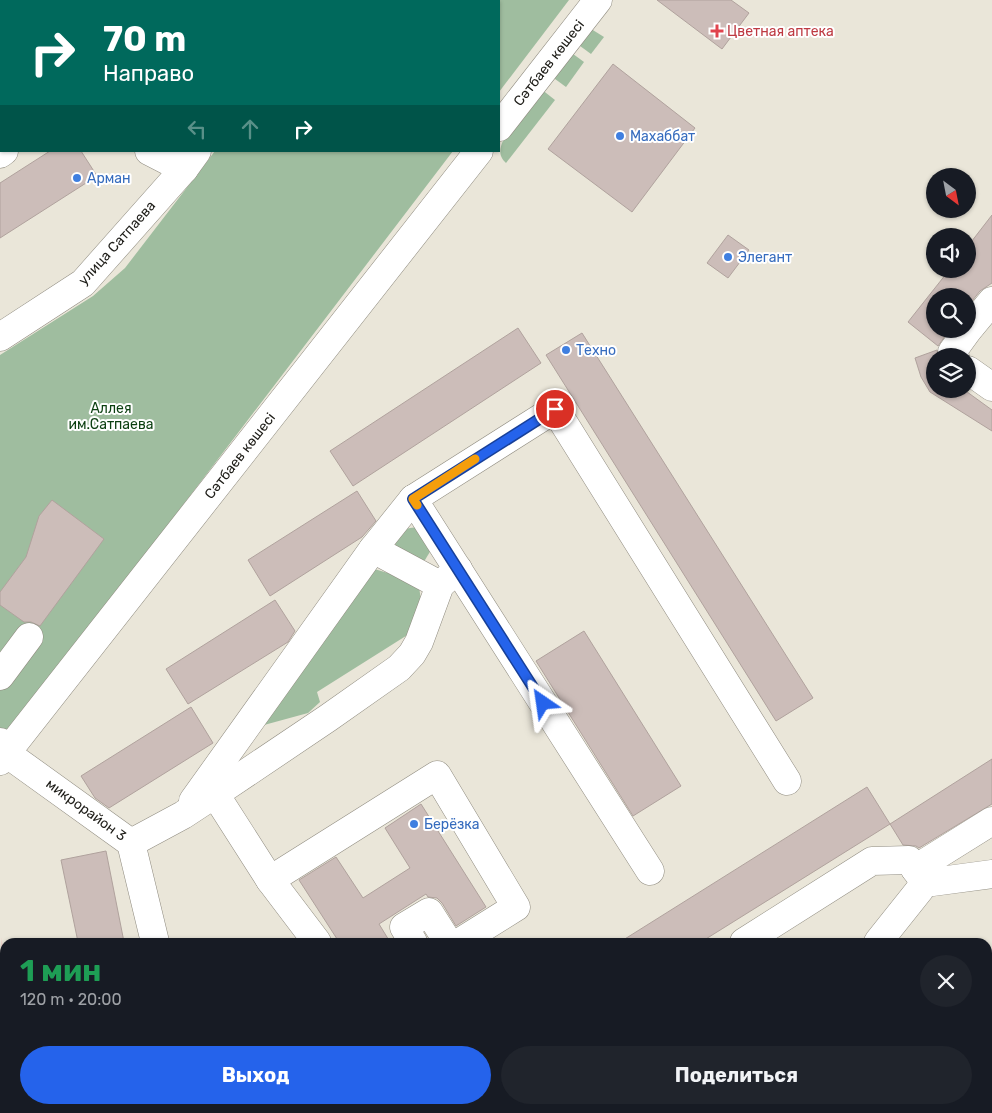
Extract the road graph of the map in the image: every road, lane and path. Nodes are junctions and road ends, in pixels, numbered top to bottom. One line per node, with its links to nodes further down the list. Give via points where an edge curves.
1 (598, 0): 2 (street, Сәтбаев көшесі)
2 (500, 125)
3 (154, 152): 5 (street)
4 (478, 152): 16 (street, Сәтбаев көшесі)
5 (190, 160): 7 (street, улица Сатпаева, via 83,284)
6 (992, 301): 8 (street)
7 (0, 337)
8 (955, 348)
9 (976, 376): 10 (street)
10 (992, 387)
11 (413, 499): 12 (street); 13 (street); 17 (street, via 555,409)
12 (373, 549): 13 (street); 19 (street)
13 (449, 577): 18 (street, via 419,642 399,668); 22 (street)
14 (29, 637): 15 (street)
15 (0, 676)
16 (2, 752): 21 (street, микрорайон 3)
17 (787, 781)
18 (215, 794): 19 (street); 25 (street)
19 (183, 814): 21 (street)
20 (992, 822): 24 (street)
21 (131, 843): 26 (street, микрорайон 3)
22 (650, 871)
23 (992, 874): 24 (street)
24 (920, 876): 31 (street, via 909,860 872,861); 32 (street)
25 (270, 880): 27 (street); 30 (street, via 437,775 516,907)
26 (154, 938)
27 (314, 938)
28 (411, 938): 29 (street, via 404,927 429,912)
29 (445, 938)
30 (466, 938)
31 (750, 938)
32 (881, 938)

